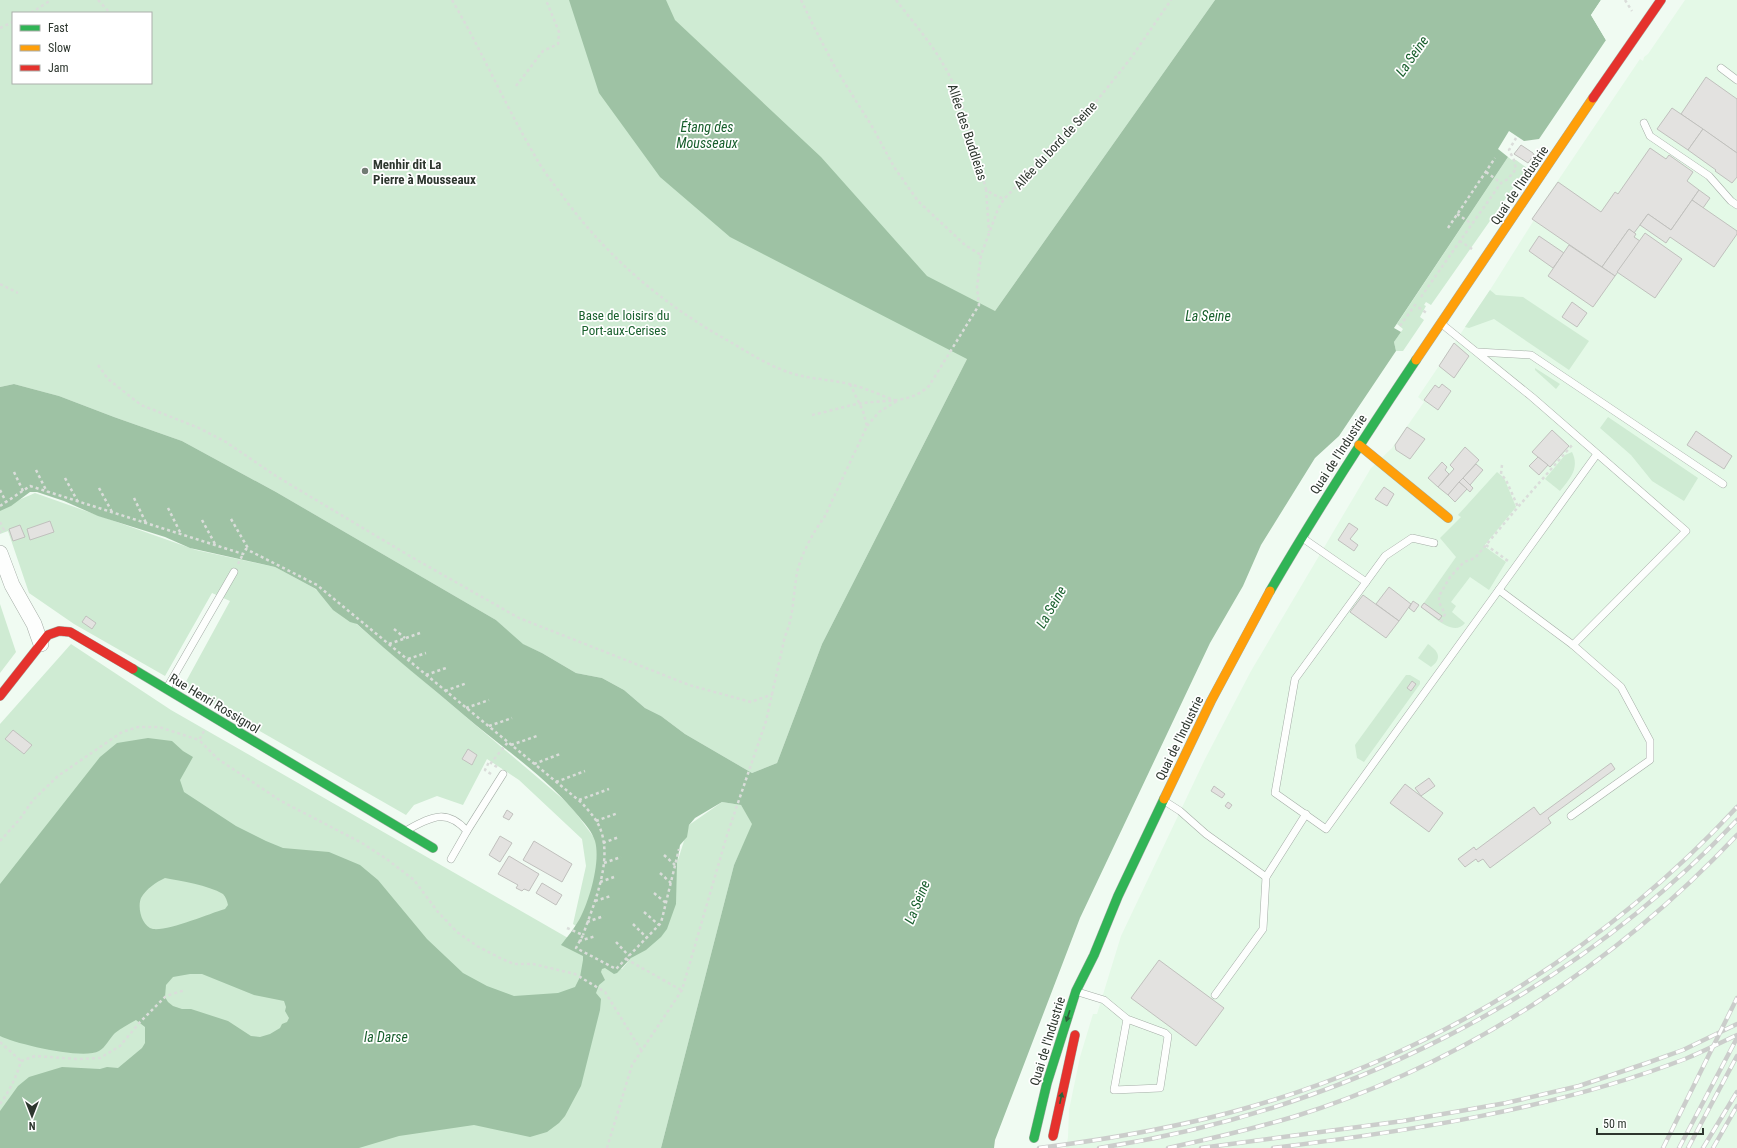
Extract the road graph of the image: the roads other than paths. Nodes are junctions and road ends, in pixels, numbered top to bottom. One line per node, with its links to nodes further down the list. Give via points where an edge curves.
1 (1661, 0): 6 (main road, Quai de l'Industrie)
2 (1721, 68): 3 (lane)
3 (1737, 80)
4 (1644, 123): 5 (lane, via 1650,136 1709,176)
5 (1737, 205)
6 (1441, 324): 7 (lane); 8 (main road, Quai de l'Industrie)
7 (1478, 352): 9 (lane); 10 (lane, via 1530,355)
8 (1359, 445): 11 (main road); 12 (main road, Quai de l'Industrie)
9 (1597, 454): 17 (lane); 19 (lane, via 1686,531)
10 (1723, 484)
11 (1448, 518)
12 (1301, 537): 16 (lane); 23 (main road, Quai de l'Industrie, via 1211,701)
13 (1434, 543): 16 (lane, via 1412,538 1385,556)
14 (0, 553): 18 (street, via 12,586 34,624)
15 (234, 572): 20 (lane)
16 (1366, 582): 24 (lane, via 1295,679 1275,793)
17 (1499, 590): 19 (lane); 24 (lane, via 1326,829)
18 (41, 644): 20 (main road, Rue Henri Rossignol, via 48,635 59,631 70,632); 21 (main road, Rue Henri Rossignol)
19 (1573, 645): 25 (lane, via 1621,687 1650,741 1651,752 1650,760)
20 (166, 689): 26 (main road, Rue Henri Rossignol)
21 (0, 696)
22 (503, 774): 27 (lane)
23 (1163, 800): 30 (lane); 31 (main road, Quai de l'Industrie)
24 (1306, 814): 30 (lane)
25 (1571, 816)
26 (405, 831): 27 (lane, via 442,816 455,820); 28 (main road, Rue Henri Rossignol)
27 (467, 831): 29 (lane)
28 (433, 848)
29 (451, 859)
30 (1266, 877): 33 (lane, via 1263,929)
31 (1094, 954): 32 (main road, Quai de l'Industrie); 34 (main road, Quai de l'Industrie)
32 (1076, 991): 34 (lane); 38 (main road, Quai de l'Industrie, one-way to 38, via 1047,1083)
33 (1215, 995)
34 (1084, 997): 35 (lane, via 1104,1000)
35 (1127, 1019): 35 (lane, via 1114,1090 1160,1088 1168,1036)
36 (1076, 1028): 37 (main road, Quai de l'Industrie, one-way to 36)
37 (1053, 1136)
38 (1034, 1138)

